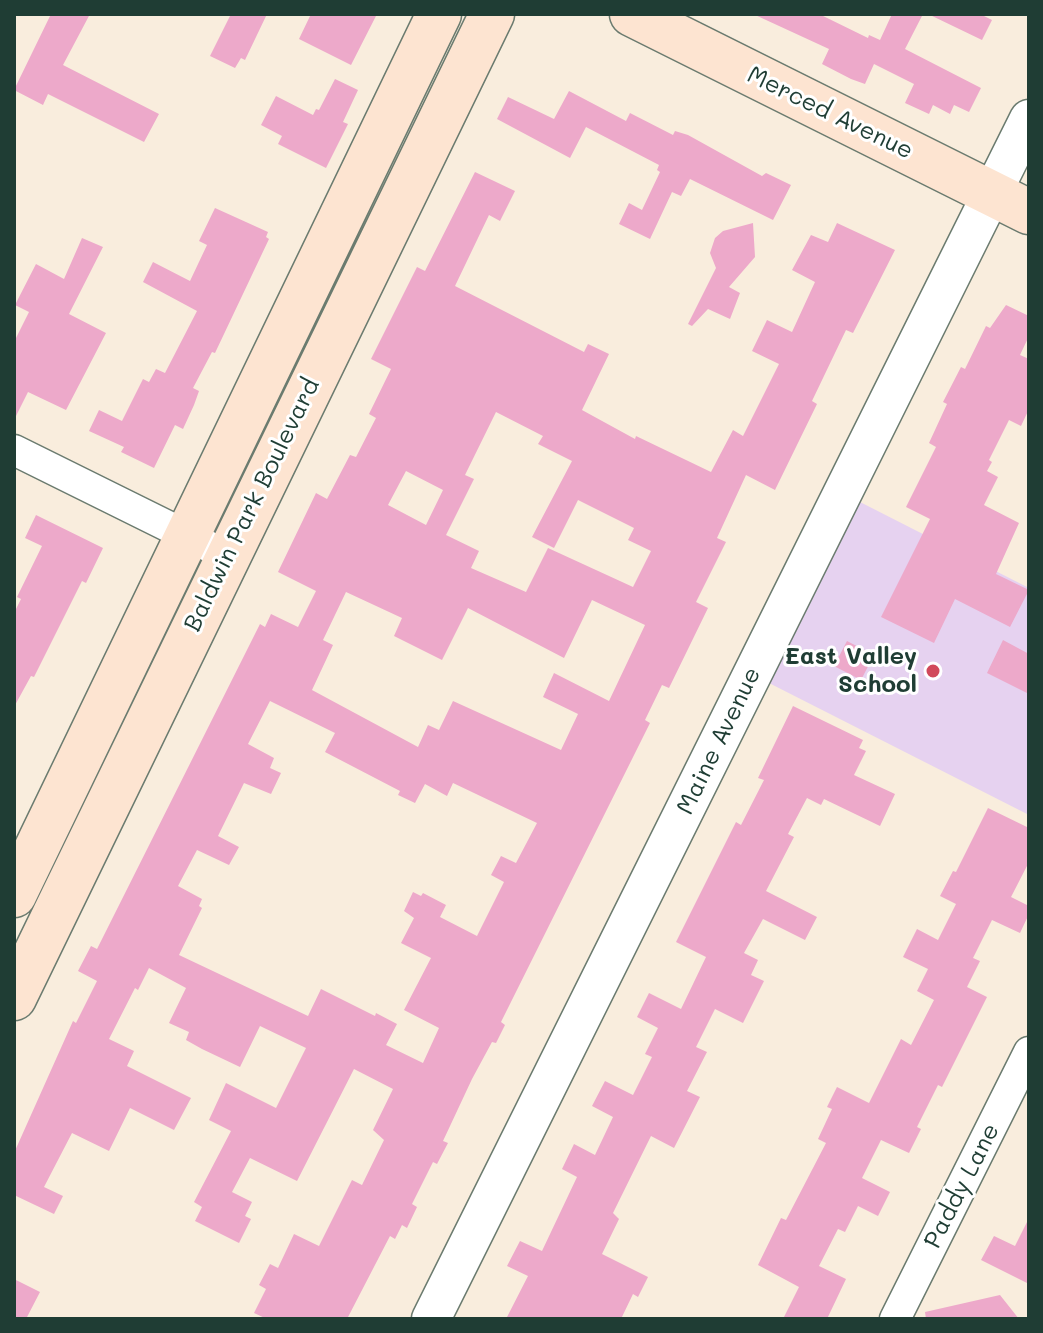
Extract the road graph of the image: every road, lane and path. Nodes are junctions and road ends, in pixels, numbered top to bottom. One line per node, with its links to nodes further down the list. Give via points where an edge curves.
1 (439, 14): 7 (main road, Baldwin Park Boulevard)
2 (492, 14): 8 (main road, Baldwin Park Boulevard)
3 (632, 14): 5 (main road, Merced Avenue)
4 (1029, 119): 5 (street, Maine Avenue)
5 (1011, 202): 12 (street, Maine Avenue)
6 (14, 450): 7 (street)
7 (186, 536): 8 (street); 9 (main road, Baldwin Park Boulevard)
8 (226, 555): 10 (main road, Baldwin Park Boulevard)
9 (14, 895)
10 (14, 998)
11 (1029, 1052): 13 (street, Paddy Lane)
12 (431, 1319)
13 (895, 1319)

